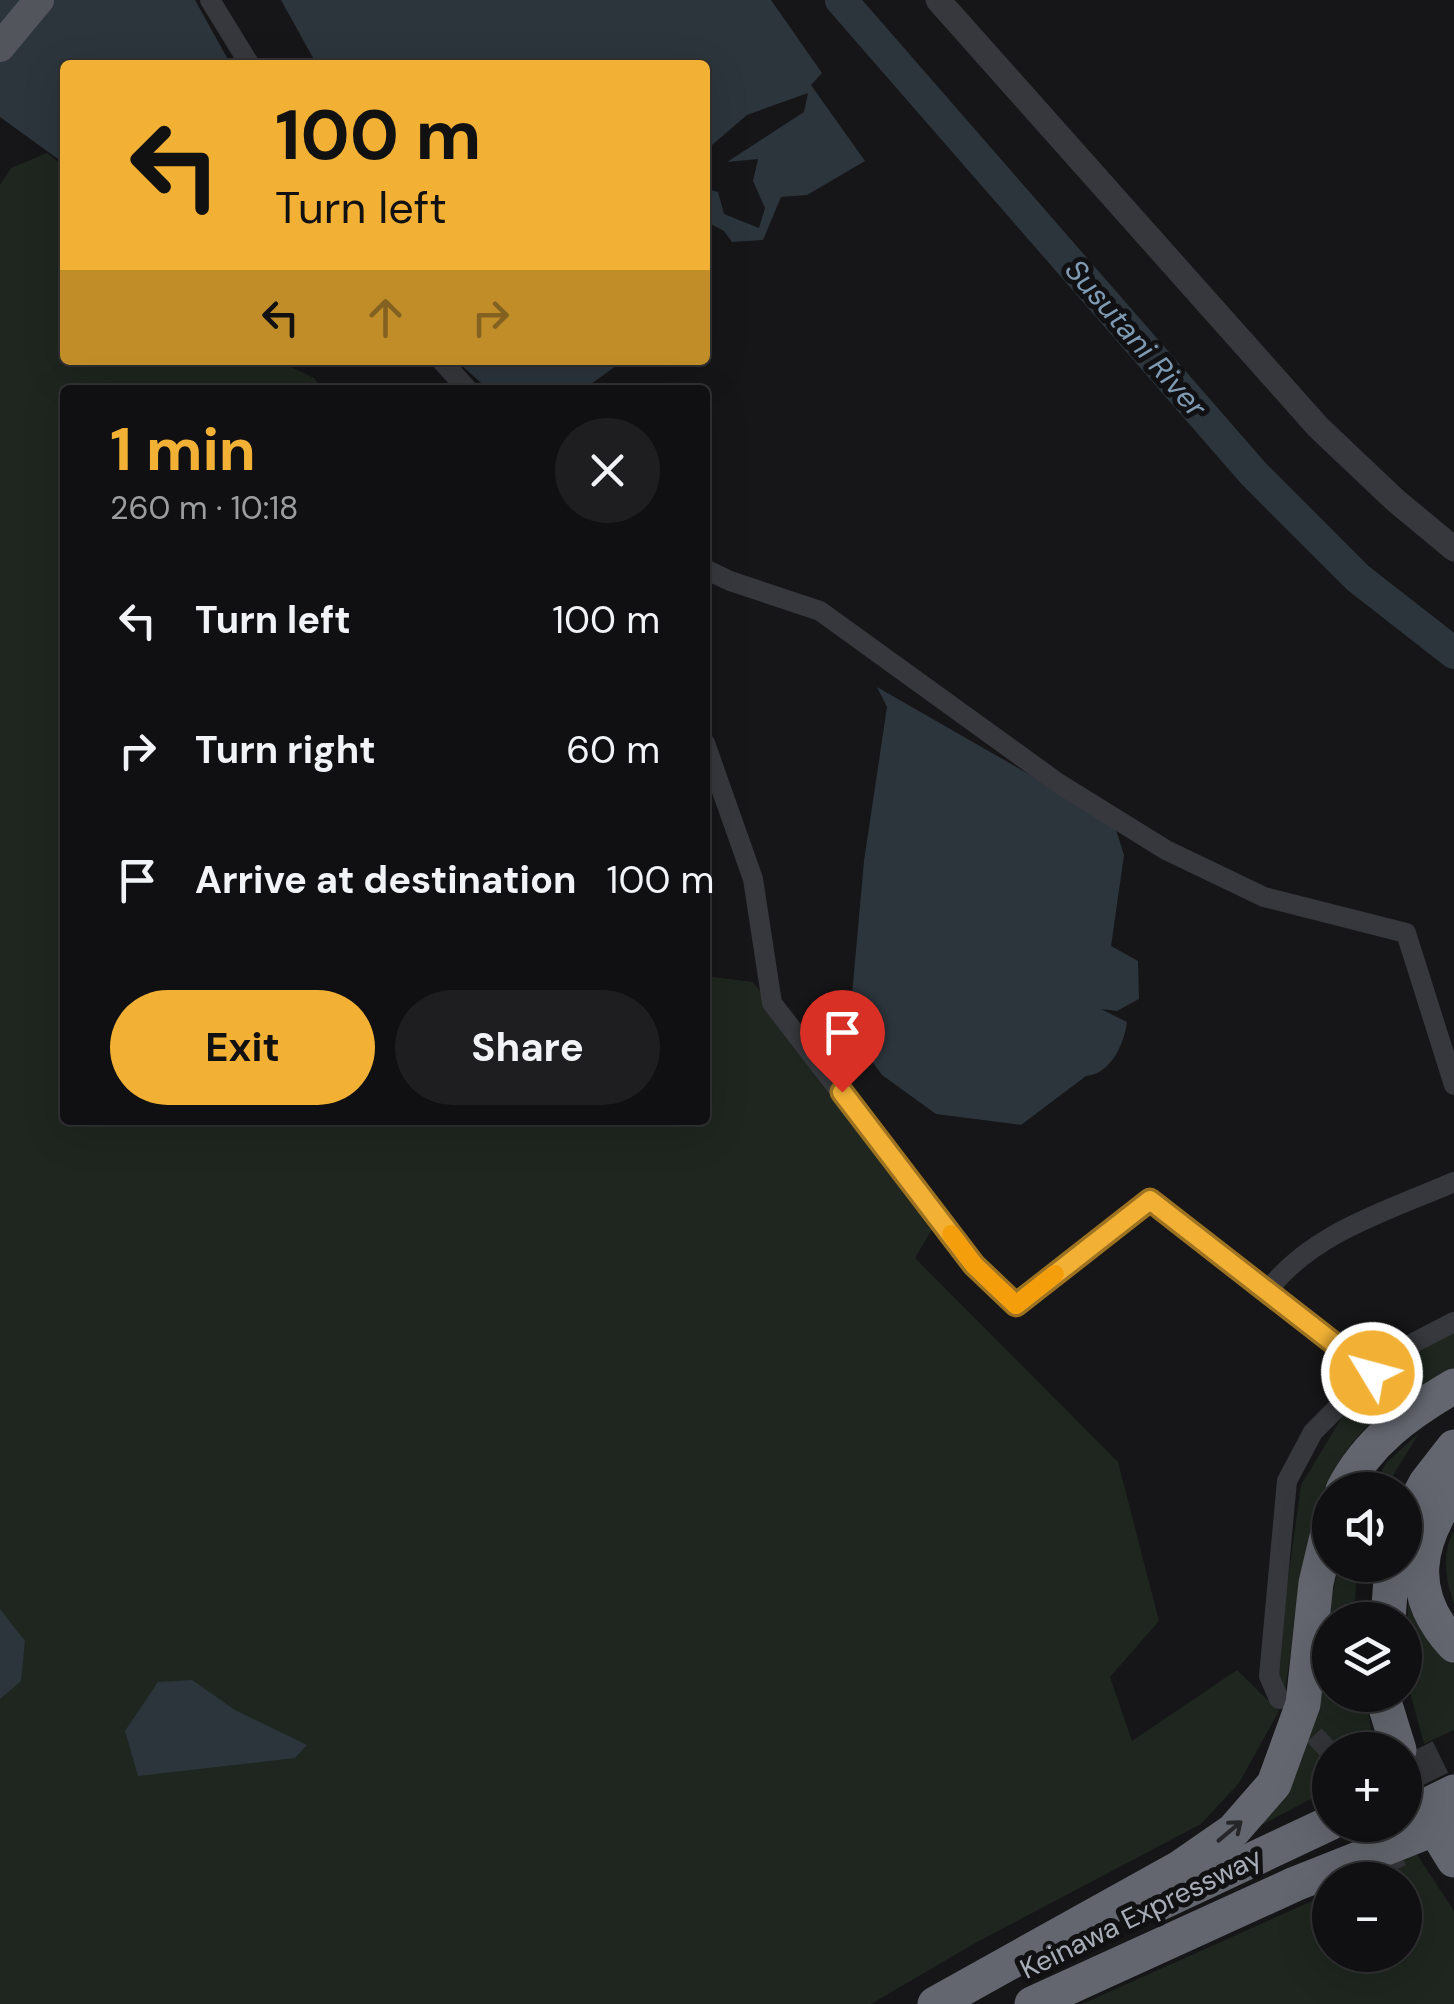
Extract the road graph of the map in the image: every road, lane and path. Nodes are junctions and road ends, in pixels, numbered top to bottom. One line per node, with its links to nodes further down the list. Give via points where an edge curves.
1 (39, 0): 4 (main road)
2 (210, 0): 5 (street)
3 (938, 0): 8 (street, via 1318,427)
4 (0, 46)
5 (247, 60)
6 (446, 365): 7 (street)
7 (464, 385)
8 (1454, 549)
9 (710, 571): 11 (street, via 820,611 1058,783 1166,850 1264,897 1406,933)
10 (710, 757): 13 (street, via 753,879 772,1003 974,1265 1016,1305 1150,1200)
11 (1454, 1085)
12 (1454, 1182): 13 (street, via 1332,1234 1281,1272)
13 (1266, 1293): 15 (street)
14 (1454, 1322): 15 (street, via 1392,1354)
15 (1372, 1373): 25 (street, via 1314,1432 1287,1481 1269,1676)
16 (1454, 1386): 19 (highway, via 1394,1424)
17 (1454, 1423): 20 (highway)
18 (1454, 1447): 22 (highway)
19 (1352, 1472)
20 (1412, 1472)
21 (1454, 1489): 24 (highway, via 1433,1522 1420,1572 1433,1621)
22 (1422, 1491)
23 (1316, 1582): 33 (highway, one-way to 23, via 1234,1831 1274,1784 1302,1704)
24 (1454, 1645)
25 (1280, 1699)
26 (1454, 1766): 27 (highway)
27 (1422, 1780)
28 (1454, 1792): 29 (highway)
29 (1422, 1808)
30 (1312, 1832): 34 (highway, Keinawa Expressway)
31 (1449, 1838): 36 (highway, via 1296,1884)
32 (1350, 1842): 35 (highway, Keinawa Expressway)
33 (935, 2004)
34 (953, 2004)
35 (1007, 2004)
36 (1032, 2004)

